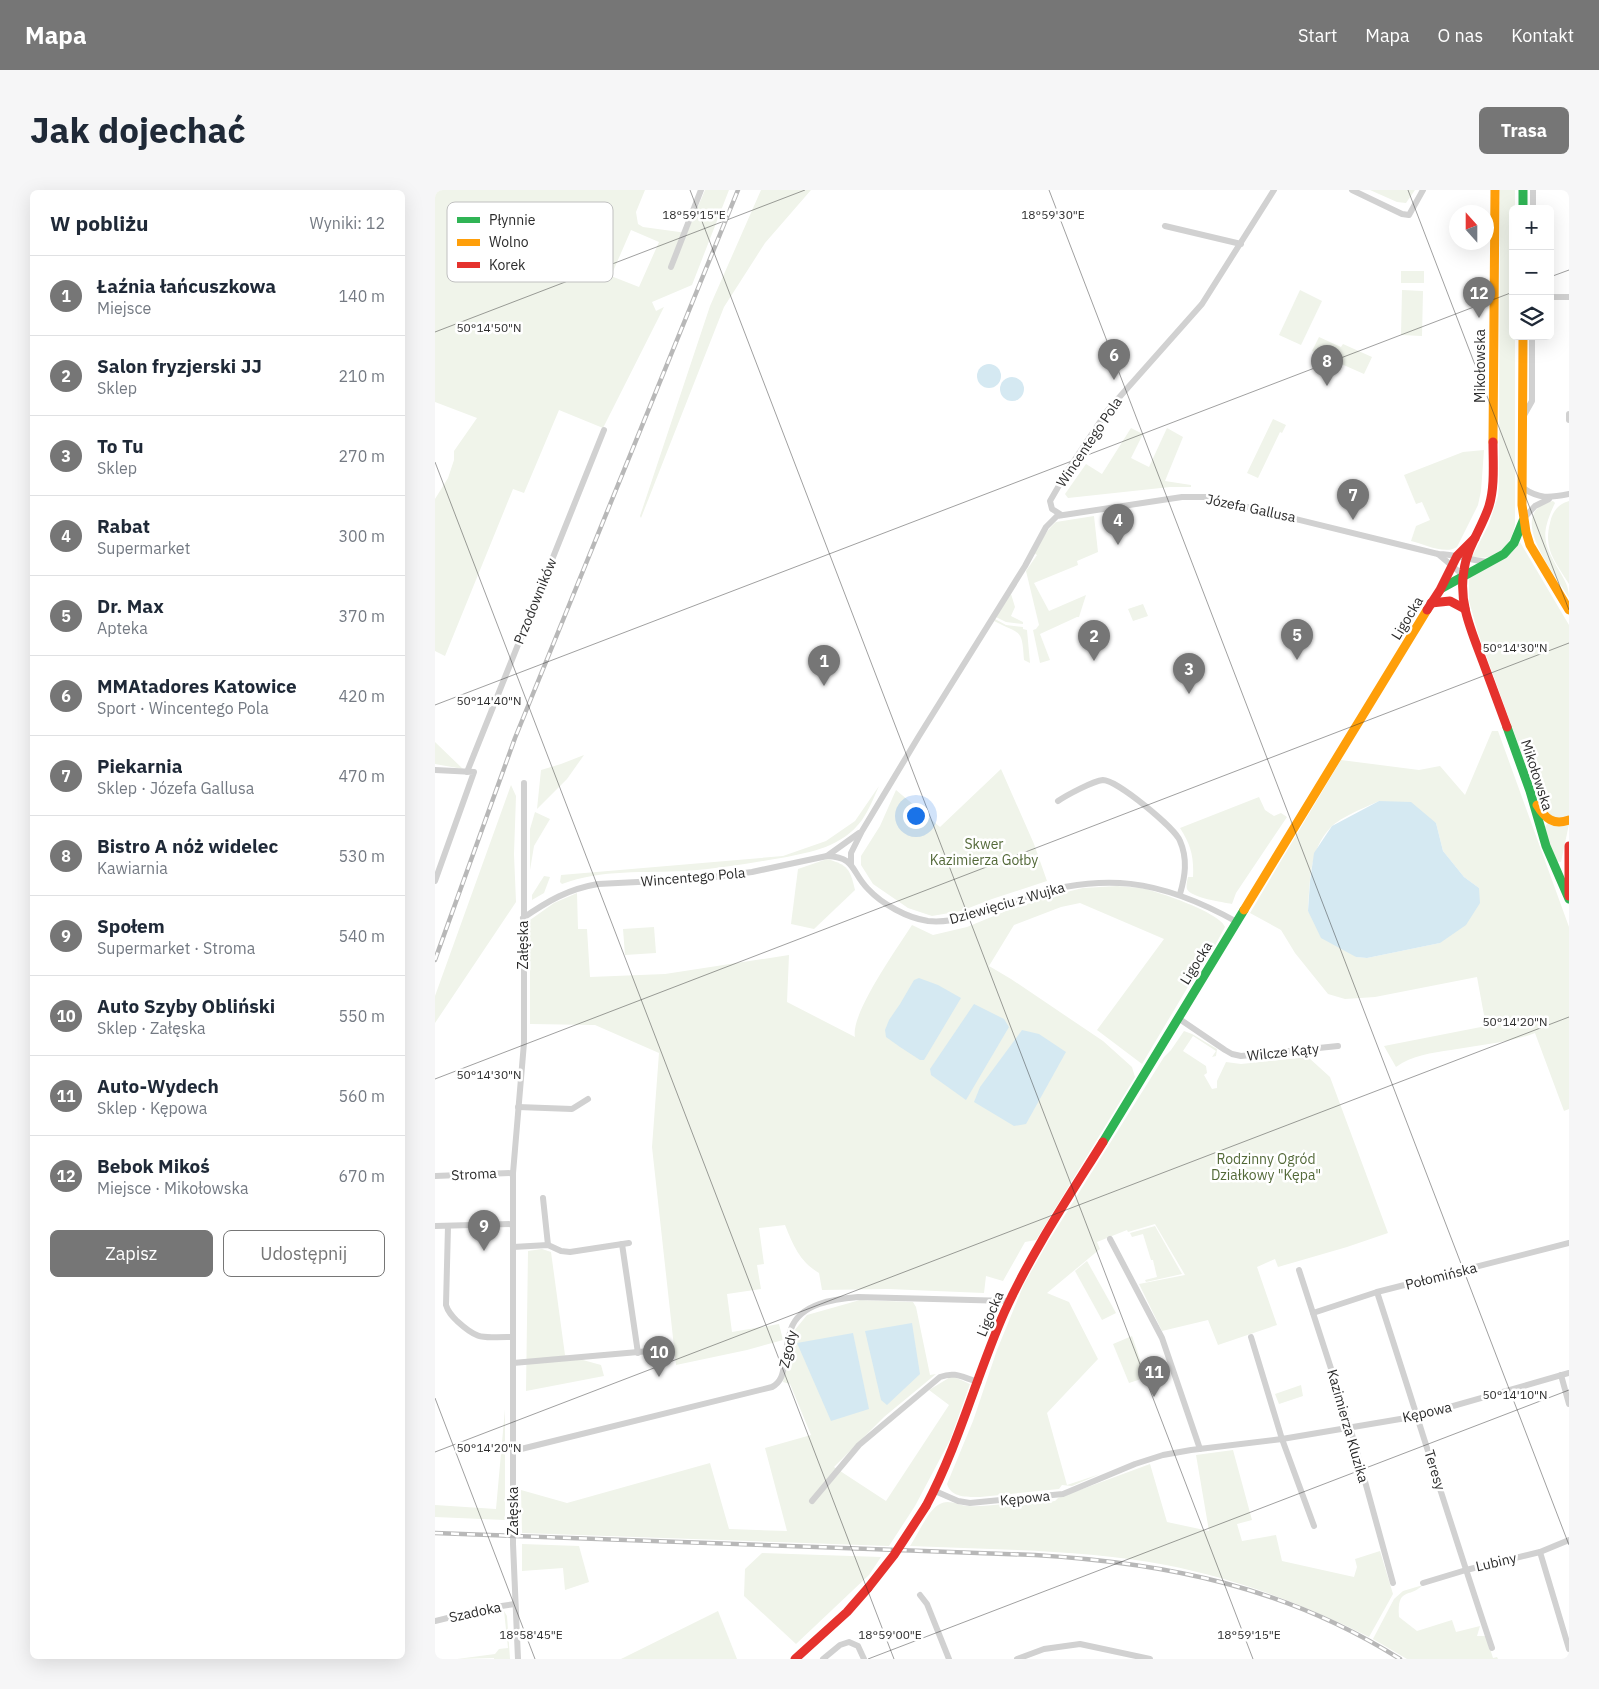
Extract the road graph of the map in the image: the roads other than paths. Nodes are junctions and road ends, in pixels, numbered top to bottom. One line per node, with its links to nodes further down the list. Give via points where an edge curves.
1 (701, 190): 12 (street)
2 (1274, 190): 11 (street, Wincentego Pola)
3 (1352, 190): 4 (street, via 1409,215)
4 (1423, 190)
5 (1495, 190): 26 (street, Mikołowska, via 1494,479 1490,507)
6 (1523, 190): 8 (street)
7 (1533, 190): 9 (street)
8 (1523, 205)
9 (1533, 205)
10 (1165, 226): 11 (street)
11 (1241, 244): 24 (street, Wincentego Pola, via 1203,304 1108,410 1071,465 1050,501 1052,509)
12 (671, 267)
13 (1554, 297): 14 (street)
14 (1569, 297)
15 (1523, 340): 18 (street)
16 (1533, 340): 18 (street, via 1532,401)
17 (1569, 414): 19 (street)
18 (1522, 418): 21 (street)
19 (1569, 420)
20 (604, 430): 38 (street, Przodowników)
21 (1523, 488): 23 (street, via 1541,498); 25 (street)
22 (1569, 494): 23 (street)
23 (1557, 496): 25 (street, via 1535,506)
24 (1060, 514): 27 (street, Józefa Gallusa, via 1182,497 1206,497); 43 (street, Wincentego Pola, via 1046,527)
25 (1523, 519): 30 (street, via 1509,550); 36 (street, via 1533,551)
26 (1475, 538): 28 (street, Mikołowska); 29 (street, Mikołowska)
27 (1438, 554): 28 (street, Józefa Gallusa); 31 (street, Józefa Gallusa)
28 (1457, 556): 29 (street, Józefa Gallusa); 31 (street, Mikołowska)
29 (1466, 560): 30 (street); 32 (street, Mikołowska)
30 (1489, 562): 32 (street)
31 (1451, 566): 32 (street, Józefa Gallusa); 33 (street, Ligocka)
32 (1463, 575): 33 (street); 35 (street, Mikołowska)
33 (1440, 590): 34 (street, Ligocka)
34 (1431, 603): 35 (street, via 1450,601); 51 (street, Ligocka)
35 (1465, 609): 40 (street, Mikołowska)
36 (1569, 610)
37 (435, 770): 38 (street)
38 (467, 772): 47 (street, via 474,772)
39 (524, 783): 50 (street, Załęska)
40 (1530, 792): 42 (street, via 1547,820 1561,823); 49 (street, Mikołowska, via 1534,811)
41 (1058, 801): 48 (street, via 1102,780 1110,781 1135,799 1173,830 1180,840 1185,861)
42 (1569, 820)
43 (862, 831): 45 (street, Wincentego Pola); 46 (street, Wincentego Pola, via 851,853)
44 (1569, 846): 49 (street, Mikołowska)
45 (827, 856): 46 (street, via 838,856); 50 (street, Wincentego Pola, via 719,877 583,886 555,897)
46 (851, 864): 48 (street, Dziewięciu z Wujka, via 873,894 904,914 929,921 961,918 1041,893 1091,882 1123,882)
47 (435, 881)
48 (1180, 894): 51 (street, Dziewięciu z Wujka)
49 (1569, 899)
50 (523, 918): 55 (street, Załęska, via 524,1042)
51 (1237, 922): 52 (street, Ligocka)
52 (1178, 1018): 53 (street, Wilcze Kąty, via 1225,1050 1241,1056); 70 (street, Ligocka, via 1048,1230)
53 (1338, 1046)
54 (588, 1099): 55 (street, via 572,1109)
55 (518, 1107): 56 (street, Załęska)
56 (513, 1172): 57 (street, Stroma); 59 (street, Załęska)
57 (435, 1176)
58 (543, 1198): 66 (street)
59 (513, 1224): 61 (street); 67 (street, Załęska)
60 (435, 1226): 61 (street)
61 (448, 1226): 72 (street, via 448,1310 473,1335)
62 (1110, 1239): 84 (street, via 1162,1338)
63 (629, 1243): 65 (street)
64 (1569, 1243): 69 (street, Połomińska)
65 (622, 1244): 66 (street, via 570,1252); 75 (street)
66 (548, 1245): 67 (street)
67 (513, 1247): 72 (street, Załęska)
68 (1299, 1270): 71 (street, Kazimierza Kluzika)
69 (1377, 1292): 71 (street, Połomińska); 81 (street, Teresy)
70 (1009, 1301): 79 (street, Ligocka); 85 (street, Zgody, via 858,1297 821,1303 801,1316 792,1328 783,1373 780,1381 772,1387)
71 (1313, 1313): 82 (street, Kazimierza Kluzika)
72 (513, 1337): 76 (street, Załęska)
73 (1251, 1337): 83 (street)
74 (661, 1350): 75 (street)
75 (638, 1353): 76 (street)
76 (513, 1363): 85 (street, Załęska)
77 (1569, 1373): 78 (street, Kępowa)
78 (1561, 1375): 80 (street); 81 (street, Kępowa)
79 (979, 1382): 86 (street, Ligocka, via 957,1443); 87 (street, via 949,1373 940,1377 859,1445)
80 (1569, 1404)
81 (1418, 1416): 82 (street, Kępowa); 91 (street, Teresy)
82 (1350, 1428): 83 (street, Kępowa); 92 (street, Kazimierza Kluzika)
83 (1282, 1439): 84 (street, Kępowa); 88 (street)
84 (1201, 1449): 86 (street, Kępowa, via 1163,1455 1135,1464 1063,1494 970,1503)
85 (513, 1451): 95 (street, Załęska)
86 (935, 1490): 101 (street, Ligocka, bridge, via 900,1547 868,1588 847,1612)
87 (812, 1501)
88 (1314, 1526)
89 (1569, 1540): 90 (street, Lubiny)
90 (1540, 1552): 91 (street, Lubiny); 98 (street)
91 (1466, 1570): 93 (street, Lubiny); 97 (street, Teresy)
92 (1393, 1583)
93 (1423, 1583)
94 (921, 1595): 104 (street)
95 (515, 1604): 96 (street, Szadoka); 100 (street, Załęska)
96 (435, 1621)
97 (1493, 1648)
98 (1569, 1649)
99 (1032, 1656): 105 (street); 106 (street, via 1056,1646 1080,1644)
100 (518, 1659)
101 (795, 1659)
102 (823, 1659): 103 (street, via 849,1642 858,1646)
103 (864, 1659)
104 (949, 1659)
105 (1017, 1659)
106 (1149, 1659)

